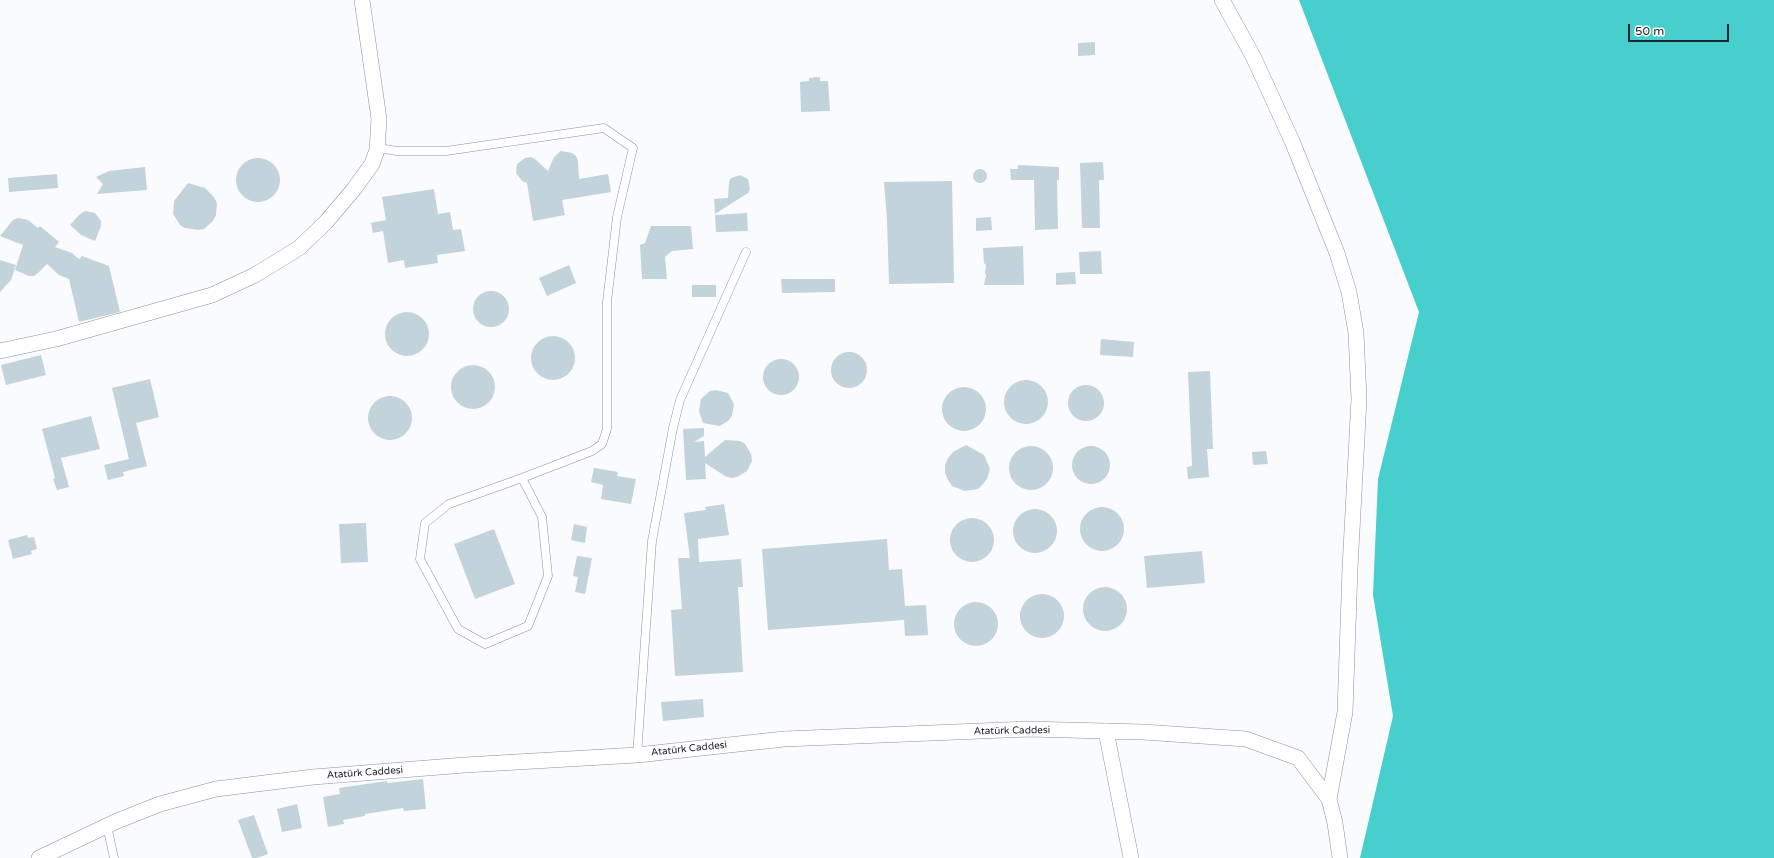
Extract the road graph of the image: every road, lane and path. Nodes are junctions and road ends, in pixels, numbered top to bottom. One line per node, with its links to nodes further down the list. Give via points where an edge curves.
1 (362, 0): 3 (street, via 379,119)
2 (1222, 0): 9 (street, via 1253,56 1292,141 1337,253 1349,292 1356,333 1359,399 1345,712)
3 (378, 148): 5 (street, via 372,164 326,222 298,248 255,275 212,295 56,339); 6 (lane, via 397,151 446,151 604,128 633,148 617,217 607,302 607,429 602,444 592,451)
4 (746, 252): 8 (lane, via 680,400 673,428 652,541)
5 (0, 351)
6 (522, 478): 6 (lane, via 542,517 548,576 528,626 485,644 458,629 420,559 425,523 449,504)
7 (1106, 731): 8 (street, Atatürk Caddesi, via 1029,729 784,739); 9 (street, Atatürk Caddesi, via 1246,740 1298,758); 13 (street)
8 (636, 755): 10 (street, Atatürk Caddesi, via 313,777 216,789 160,804)
9 (1329, 799): 14 (street)
10 (107, 826): 11 (street, Atatürk Caddesi); 12 (lane)
11 (39, 858)
12 (114, 858)
13 (1131, 858)
14 (1340, 858)

